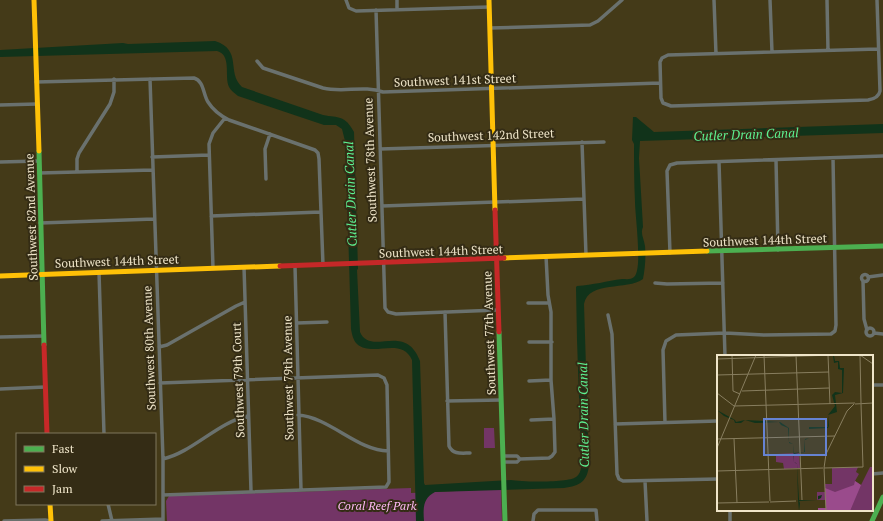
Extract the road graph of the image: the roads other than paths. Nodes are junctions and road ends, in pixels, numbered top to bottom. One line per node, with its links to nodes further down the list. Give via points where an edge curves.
1 (34, 0): 21 (street, Southwest 82nd Avenue)
2 (346, 0): 11 (street, via 351,10)
3 (397, 0): 12 (street)
4 (489, 0): 10 (street, Southwest 77th Avenue)
5 (622, 0): 13 (street, via 590,25)
6 (714, 0): 17 (street)
7 (770, 0): 16 (street)
8 (827, 0): 15 (street)
9 (877, 0): 14 (street)
10 (489, 7): 12 (street); 13 (street, Southwest 77th Avenue)
11 (376, 10): 12 (street); 24 (street, Southwest 78th Avenue)
12 (397, 10)
13 (490, 28): 23 (street, Southwest 77th Avenue)
14 (878, 49): 15 (street); 22 (street, via 880,92 868,100 669,106 663,103 661,98)
15 (828, 50): 16 (street)
16 (772, 52): 17 (street)
17 (716, 54): 22 (street, via 673,54 662,58)
18 (257, 61): 24 (street, Southwest 141st Street, via 263,68 327,89)
19 (150, 79): 20 (street); 27 (street, via 198,79 209,104); 35 (street, Southwest 80th Avenue)
20 (114, 80): 21 (street); 42 (street, via 112,102 79,153)
21 (36, 82): 25 (street, Southwest 82nd Avenue)
22 (660, 83): 23 (street, Southwest 141st Street)
23 (491, 89): 24 (street, Southwest 141st Street, via 383,92); 31 (street, Southwest 77th Avenue)
24 (378, 90): 32 (street, Southwest 78th Avenue)
25 (37, 104): 26 (street); 38 (street, Southwest 82nd Avenue)
26 (0, 105)
27 (225, 118): 28 (street); 33 (street, via 211,137)
28 (270, 134): 44 (street, via 265,149); 48 (street, via 317,151)
29 (582, 142): 30 (street, Southwest 142nd Street); 31 (street, Southwest 142nd Street); 45 (street)
30 (604, 142)
31 (493, 145): 32 (street, Southwest 142nd Street); 46 (street, Southwest 77th Avenue)
32 (380, 149): 47 (street, Southwest 78th Avenue)
33 (209, 155): 35 (street); 49 (street)
34 (883, 156): 36 (street)
35 (152, 157): 41 (street, Southwest 80th Avenue)
36 (833, 158): 37 (street); 53 (street)
37 (776, 160): 40 (street); 54 (street)
38 (39, 161): 39 (street); 43 (street, Southwest 82nd Avenue)
39 (0, 162)
40 (719, 162): 55 (street); 56 (street, via 677,163 668,167)
41 (153, 170): 42 (street); 50 (street, Southwest 80th Avenue)
42 (77, 172): 43 (street)
43 (39, 173): 51 (street, Southwest 82nd Avenue)
44 (266, 179)
45 (584, 199): 46 (street); 58 (street)
46 (495, 202): 47 (street); 59 (street, Southwest 77th Avenue)
47 (382, 206): 60 (street, Southwest 78th Avenue)
48 (321, 212): 49 (street); 61 (street)
49 (211, 216): 64 (street)
50 (154, 219): 51 (street); 65 (street, Southwest 80th Avenue)
51 (40, 223): 67 (street, Southwest 82nd Avenue)
52 (883, 246): 53 (street, Southwest 144th Street)
53 (834, 248): 54 (street, Southwest 144th Street); 80 (street, via 835,331 831,334)
54 (778, 250): 55 (street, Southwest 144th Street)
55 (722, 252): 56 (street, Southwest 144th Street); 71 (street)
56 (670, 253): 58 (street, Southwest 144th Street)
57 (546, 256): 58 (street, Southwest 144th Street); 59 (street, Southwest 144th Street); 74 (street)
58 (586, 256)
59 (497, 259): 60 (street, Southwest 144th Street); 75 (street, Southwest 77th Avenue)
60 (383, 263): 61 (street, Southwest 144th Street); 76 (street, Southwest 78th Avenue, via 384,304 389,313)
61 (322, 265): 62 (street, Southwest 144th Street)
62 (295, 266): 63 (street, Southwest 144th Street); 79 (street, Southwest 79th Avenue)
63 (244, 267): 64 (street, Southwest 144th Street); 72 (street, Southwest 79th Court)
64 (213, 268): 65 (street, Southwest 144th Street)
65 (156, 270): 66 (street, Southwest 144th Street); 86 (street, Southwest 80th Avenue)
66 (99, 272): 67 (street, Southwest 144th Street); 105 (street)
67 (42, 274): 68 (street, Southwest 144th Street); 82 (street, Southwest 82nd Avenue)
68 (0, 276)
69 (883, 276): 81 (street, via 868,277 868,281 863,281 864,318 867,330 872,329 874,333)
70 (655, 283): 71 (street)
71 (723, 283): 80 (street)
72 (245, 302): 86 (street); 89 (street, Southwest 79th Court)
73 (528, 303): 74 (street)
74 (549, 303): 85 (street)
75 (498, 310): 76 (street); 95 (street, Southwest 77th Avenue)
76 (444, 312): 96 (street)
77 (608, 315): 103 (street, via 612,334)
78 (327, 322): 79 (street)
79 (297, 323): 88 (street, Southwest 79th Avenue)
80 (725, 333): 87 (street); 102 (street, via 676,335 665,342)
81 (883, 334)
82 (44, 336): 83 (street); 93 (street, Southwest 82nd Avenue)
83 (0, 337)
84 (528, 342): 85 (street)
85 (552, 342): 90 (street)
86 (159, 347): 92 (street, Southwest 80th Avenue)
87 (726, 355)
88 (298, 378): 89 (street); 97 (street, Southwest 79th Avenue); 106 (street, via 378,375 383,377 387,385)
89 (248, 380): 92 (street); 98 (street, Southwest 79th Court)
90 (551, 380): 91 (street); 99 (street)
91 (529, 381)
92 (160, 383): 109 (street, Southwest 80th Avenue)
93 (45, 387): 94 (street); 104 (street, Southwest 82nd Avenue)
94 (0, 389)
95 (501, 400): 96 (street); 108 (street, Southwest 77th Avenue)
96 (448, 402): 107 (street, via 450,448 453,452)
97 (298, 415): 106 (street, via 313,418 375,450); 116 (street, Southwest 79th Avenue)
98 (248, 416): 109 (street, via 235,420 179,453); 117 (street, Southwest 79th Court)
99 (554, 419): 100 (street); 110 (street, via 553,455 549,458)
100 (531, 420)
101 (717, 421): 102 (street)
102 (665, 423): 103 (street)
103 (615, 424): 115 (street, via 619,480)
104 (47, 433)
105 (104, 433)
106 (388, 451): 116 (street, via 388,486)
107 (470, 453)
108 (503, 456): 110 (street, via 517,456); 111 (street, Southwest 77th Avenue)
109 (163, 459): 118 (street, Southwest 80th Avenue)
110 (520, 459): 111 (street, via 516,462)
111 (503, 462): 127 (street, Southwest 77th Avenue)
112 (883, 473): 113 (street)
113 (873, 474)
114 (717, 479): 115 (street)
115 (645, 481): 130 (street)
116 (301, 490): 117 (street)
117 (251, 491): 118 (street)
118 (163, 495): 122 (street, Southwest 80th Avenue)
119 (883, 497): 131 (street)
120 (50, 505): 124 (street)
121 (108, 505): 126 (street)
122 (163, 520): 126 (street)
123 (4, 521): 124 (street)
124 (51, 521)
125 (102, 521): 126 (street)
126 (112, 521)
127 (505, 521)
128 (533, 521): 129 (street, via 534,513 538,510 596,510)
129 (597, 521)
130 (647, 521)
131 (872, 521)

